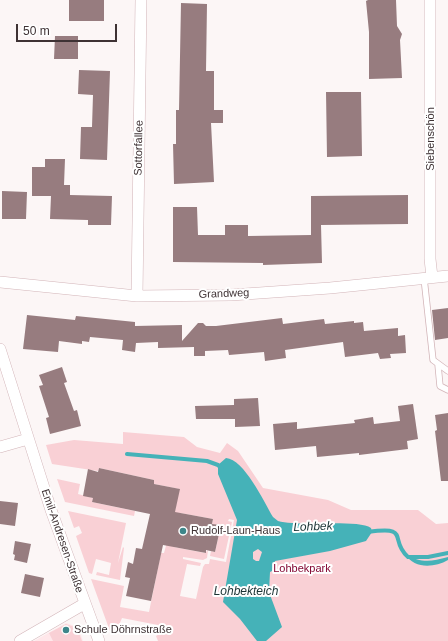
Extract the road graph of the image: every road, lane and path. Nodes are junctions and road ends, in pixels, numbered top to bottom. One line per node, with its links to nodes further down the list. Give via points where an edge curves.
1 (141, 0): 6 (street, Sottorfallee)
2 (430, 0): 4 (street, Siebenschön)
3 (448, 276): 4 (street, Grandweg)
4 (428, 277): 6 (street, Grandweg, via 330,288 231,295); 8 (lane, via 433,360)
5 (0, 282): 6 (street, Grandweg)
6 (137, 296)
7 (0, 349): 11 (street, Emil-Andresen-Straße)
8 (438, 365): 9 (lane); 10 (lane, via 440,386)
9 (448, 371)
10 (448, 390)
11 (28, 439): 12 (street); 13 (street, Emil-Andresen-Straße)
12 (0, 448)
13 (84, 604): 14 (street); 15 (street, Emil-Andresen-Straße)
14 (20, 641)
15 (99, 641)

